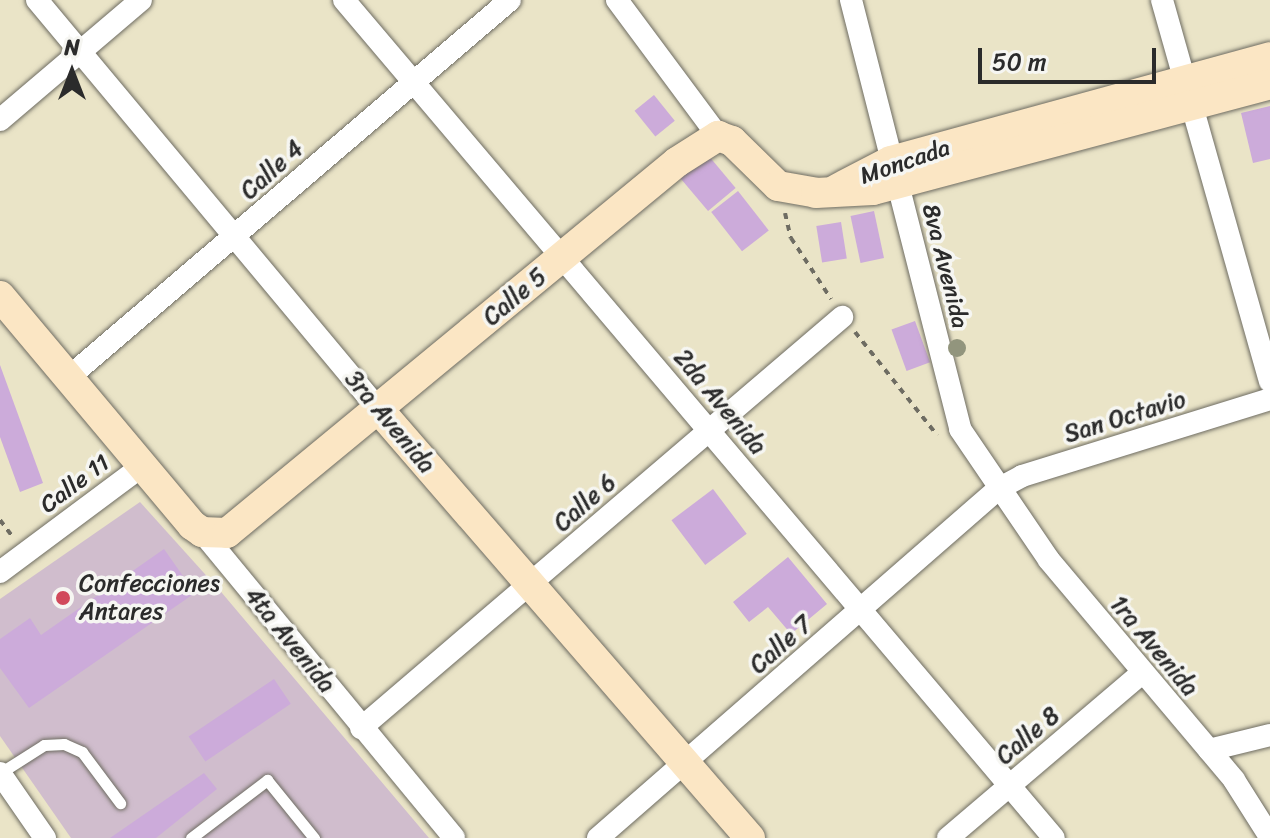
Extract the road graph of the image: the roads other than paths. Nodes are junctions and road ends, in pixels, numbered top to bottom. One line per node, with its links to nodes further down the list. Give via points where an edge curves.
1 (37, 0): 8 (street, 3ra Avenida)
2 (141, 0): 8 (street)
3 (344, 0): 10 (street, 2da Avenida)
4 (510, 0): 10 (street, Calle 4)
5 (617, 0): 14 (street)
6 (851, 0): 15 (street, 8va Avenida)
7 (1162, 0): 12 (street)
8 (80, 51): 13 (street); 16 (street, 3ra Avenida)
9 (1270, 57): 12 (street, Moncada)
10 (412, 80): 16 (street, Calle 4); 17 (street, 2da Avenida)
11 (1270, 84): 12 (street, Moncada)
12 (1190, 92): 15 (street, Moncada); 21 (street)
13 (0, 120)
14 (718, 136): 15 (street, Moncada, via 732,141 778,186 805,192 835,190); 17 (street, Calle 5, via 677,162)
15 (894, 172): 26 (street, 8va Avenida, via 960,429)
16 (235, 238): 20 (street, Calle 4); 23 (street, 3ra Avenida)
17 (563, 257): 23 (street, Calle 5); 24 (street, 2da Avenida)
18 (0, 296): 20 (street, 4ta Avenida)
19 (842, 317): 24 (street, Calle 6)
20 (69, 377): 25 (street, 4ta Avenida)
21 (1270, 381)
22 (1270, 399): 26 (street, San Octavio, via 1022,476)
23 (380, 411): 27 (street, Calle 5, via 235,531); 29 (street, 3ra Avenida)
24 (709, 429): 29 (street, Calle 6); 30 (street, 2da Avenida)
25 (142, 466): 27 (street, 4ta Avenida); 28 (street, Calle 11)
26 (998, 489): 30 (street, Calle 7); 31 (street, 1ra Avenida)
27 (202, 532): 32 (street, 4ta Avenida)
28 (0, 572)
29 (530, 586): 32 (street, Calle 6); 35 (street, 3ra Avenida)
30 (861, 610): 35 (street, Calle 7); 37 (street, 2da Avenida)
31 (1142, 673): 34 (street, 1ra Avenida); 37 (street, Calle 8)
32 (361, 728): 43 (street, 4ta Avenida)
33 (1270, 735): 34 (street)
34 (1209, 750): 40 (street, 1ra Avenida)
35 (685, 763): 44 (street, Calle 7); 45 (street, 3ra Avenida)
36 (0, 773): 38 (lane, via 44,745 64,744 82,752); 39 (street)
37 (1010, 785): 46 (street, Calle 8); 47 (street, 2da Avenida)
38 (120, 803)
39 (43, 837)
40 (1270, 837)
41 (191, 838): 42 (lane, via 267,780)
42 (314, 838)
43 (454, 838)
44 (598, 838)
45 (750, 838)
46 (948, 838)
47 (1054, 838)

